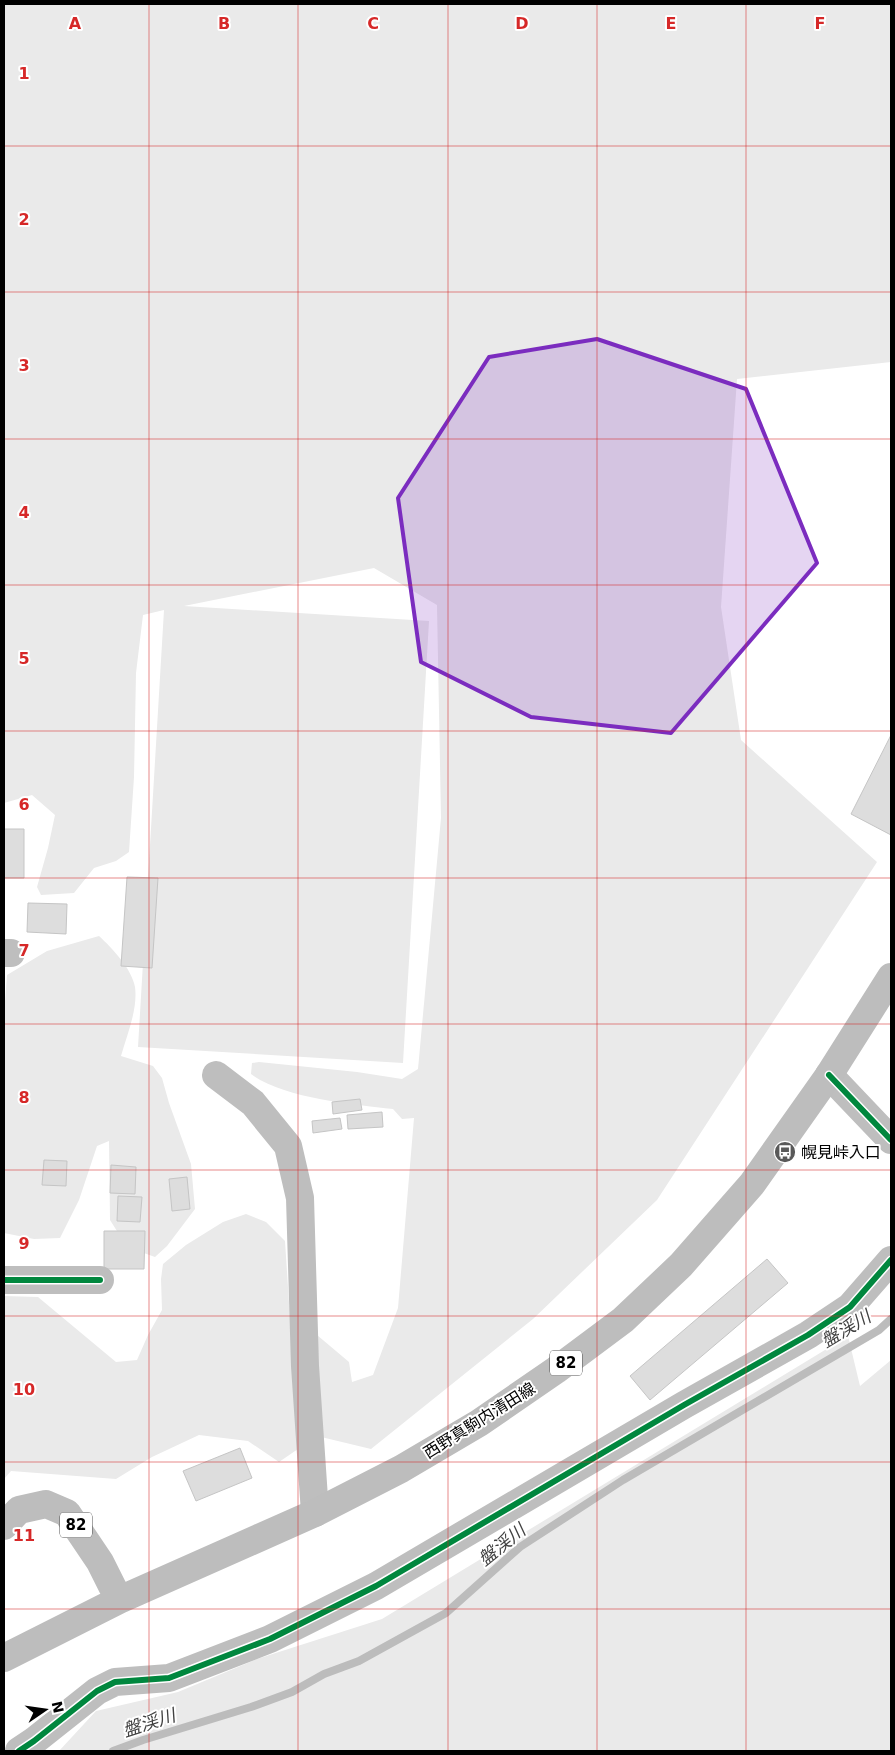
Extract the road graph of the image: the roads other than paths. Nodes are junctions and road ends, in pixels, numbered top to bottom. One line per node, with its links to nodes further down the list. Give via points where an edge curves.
1 (891, 977): 3 (main road, 西野真駒内清田線 / 82)
2 (216, 1074): 8 (street, via 253,1103 288,1146 300,1198 305,1366)
3 (829, 1075): 4 (street); 8 (main road, 西野真駒内清田線 / 82, via 752,1184 681,1265 623,1320 479,1423 401,1469)
4 (891, 1140)
5 (891, 1260): 12 (street, via 850,1307 808,1335 376,1586 270,1639 169,1678 115,1682 97,1692)
6 (4, 1280): 7 (street)
7 (100, 1280)
8 (315, 1513): 10 (main road, 西野真駒内清田線 / 82)
9 (4, 1526): 10 (main road, 82, via 19,1510 46,1504 67,1514 100,1562)
10 (119, 1600): 11 (main road, 西野真駒内清田線 / 82)
11 (4, 1658)
12 (25, 1748)

